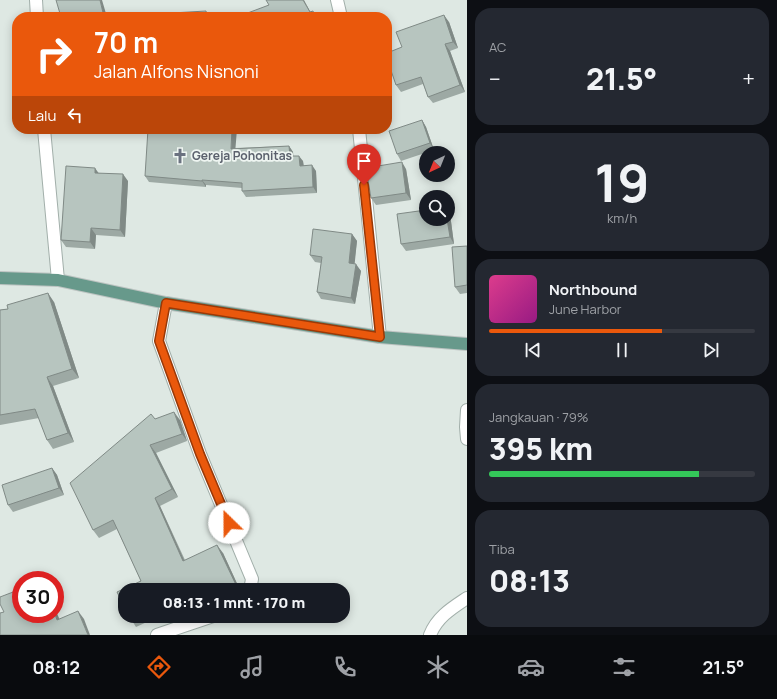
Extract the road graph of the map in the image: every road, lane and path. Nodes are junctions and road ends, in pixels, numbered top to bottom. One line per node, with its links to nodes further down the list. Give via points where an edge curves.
1 (36, 0): 3 (street)
2 (337, 0): 4 (street)
3 (37, 12)
4 (340, 12)
5 (44, 134): 8 (street)
6 (359, 134): 10 (street)
7 (0, 278): 8 (main road)
8 (58, 280): 9 (main road)
9 (166, 303): 10 (main road); 14 (street, via 159,341 200,454 252,579)
10 (380, 337): 11 (main road)
11 (467, 344)
12 (467, 410): 13 (street)
13 (467, 439)
14 (251, 583)
15 (467, 598): 18 (street, via 447,611 433,627)
16 (193, 623): 17 (street)
17 (157, 635)
18 (430, 635)

